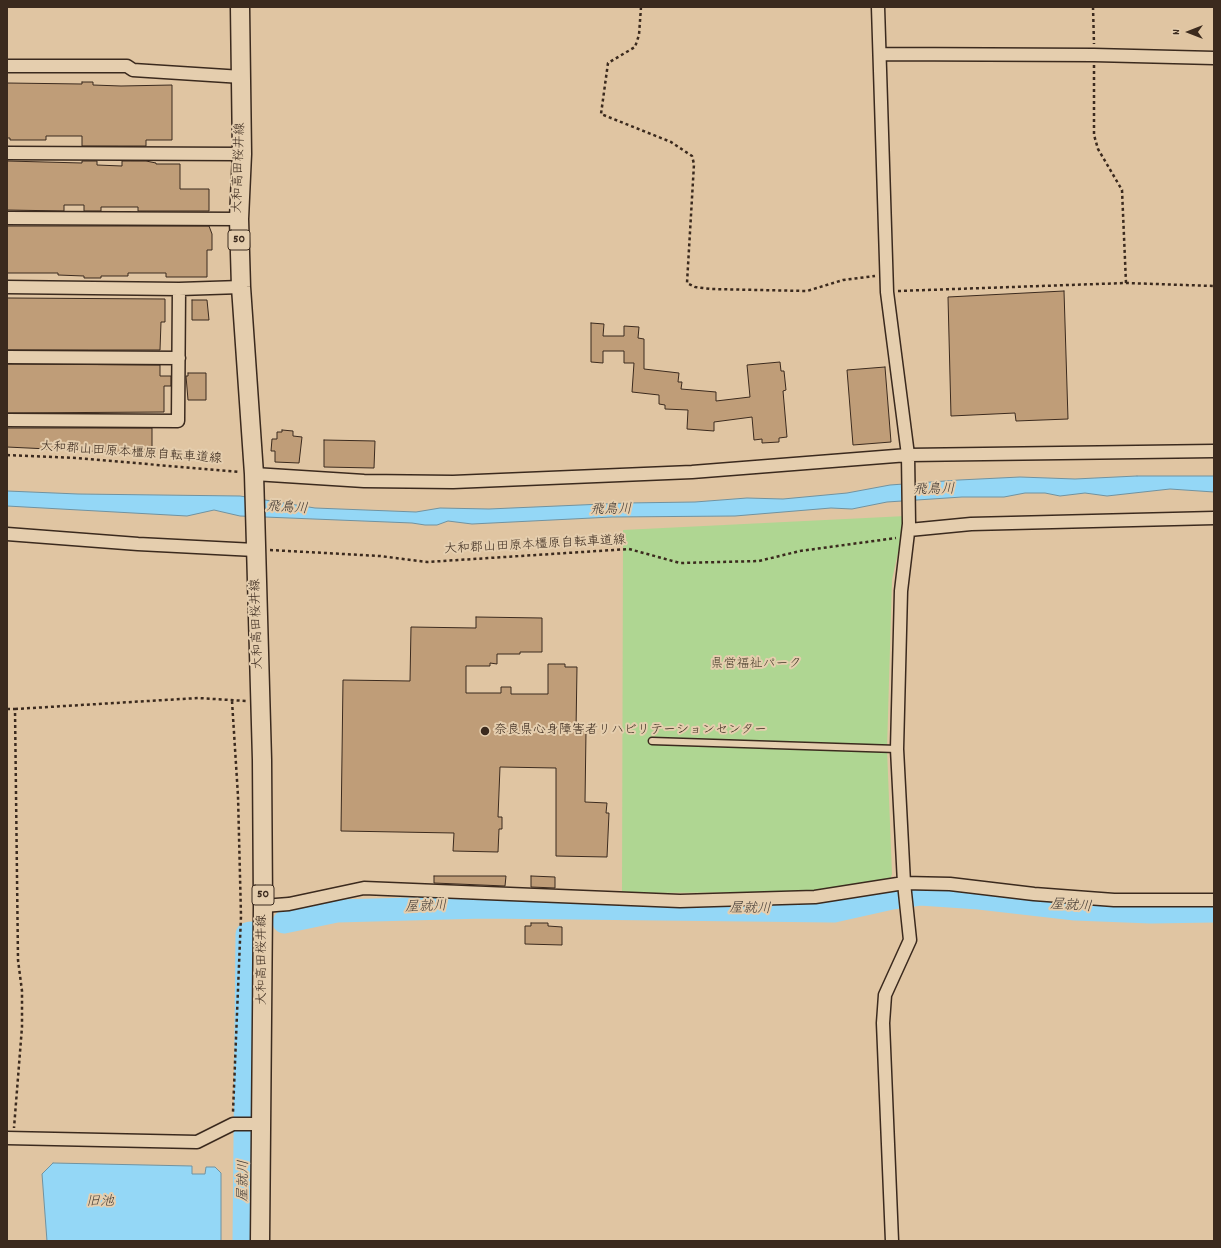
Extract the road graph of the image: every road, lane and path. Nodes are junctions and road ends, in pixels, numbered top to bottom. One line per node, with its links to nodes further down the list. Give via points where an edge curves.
1 (240, 7): 9 (main road, 大和高田桜井線 / 50)
2 (641, 7): 14 (path, via 639,34 635,47 608,62 601,114 671,142 692,156 694,164 686,283 711,289 807,291 843,280)
3 (878, 7): 5 (street)
4 (1093, 7): 6 (path)
5 (881, 54): 6 (street); 14 (street)
6 (1094, 55): 7 (street); 15 (path, via 1094,135 1098,149 1122,190)
7 (1214, 58)
8 (7, 66): 9 (street, via 127,66 133,70)
9 (242, 77): 11 (main road, 大和高田桜井線 / 50)
10 (7, 153): 11 (street)
11 (242, 154): 13 (main road, 大和高田桜井線 / 50)
12 (7, 218): 13 (street)
13 (239, 219): 18 (main road, 大和高田桜井線 / 50)
14 (888, 275): 20 (street)
15 (1126, 283): 16 (path); 20 (path)
16 (1214, 286)
17 (7, 287): 19 (street)
18 (241, 287): 19 (street); 27 (main road, 大和高田桜井線 / 50)
19 (179, 289): 22 (street)
20 (888, 292): 26 (street)
21 (7, 357): 22 (street)
22 (179, 358): 23 (street, via 178,421)
23 (7, 420)
24 (1214, 451): 26 (street)
25 (7, 455): 27 (path, 大和郡山田原本橿原自転車道線, via 76,458)
26 (908, 459): 27 (street, via 692,472 454,482); 29 (street)
27 (254, 477): 31 (main road, 大和高田桜井線 / 50)
28 (1214, 518): 29 (street, via 971,524)
29 (909, 530): 31 (path, 大和郡山田原本橿原自転車道線, via 759,561 680,563 629,549 427,562); 37 (street, via 901,591)
30 (7, 534): 31 (street, via 138,544)
31 (255, 545): 40 (main road, 大和高田桜井線 / 50, via 261,702)
32 (234, 701): 33 (path); 35 (path, via 198,698); 41 (path)
33 (241, 701)
34 (7, 709): 35 (path)
35 (15, 709): 42 (path, via 18,960 22,991 22,1027)
36 (652, 741): 37 (lane)
37 (897, 749): 38 (street)
38 (904, 886): 39 (street, via 950,884 1114,900); 40 (street, via 815,897 680,902 364,888 289,904); 44 (street, via 910,940 885,995 883,1006)
39 (1214, 900)
40 (263, 906): 41 (main road, 大和高田桜井線 / 50)
41 (246, 1124): 42 (street, via 197,1142); 43 (main road, 大和高田桜井線 / 50)
42 (10, 1138)
43 (260, 1241)
44 (892, 1241)

